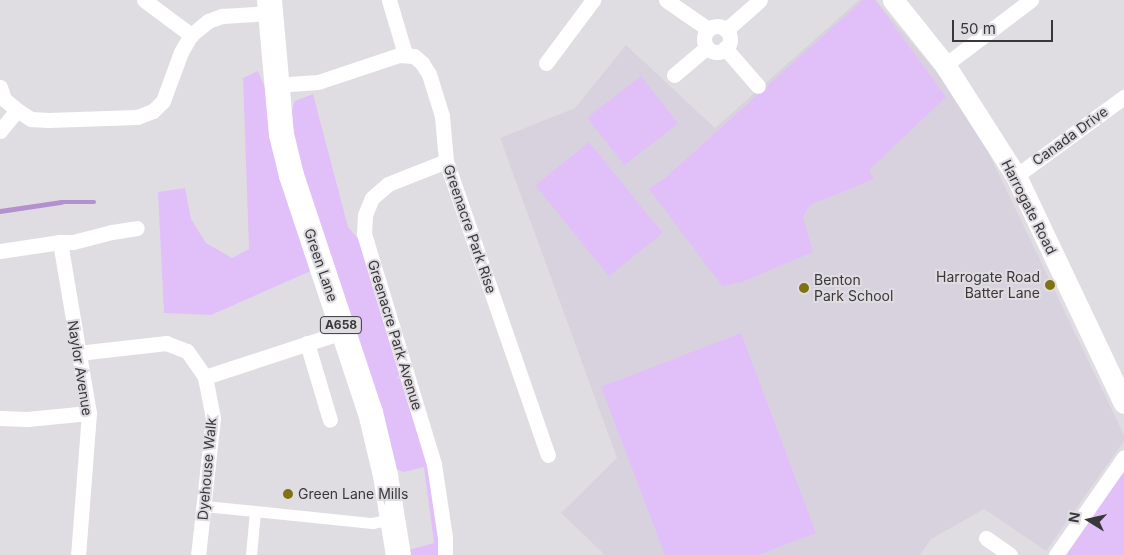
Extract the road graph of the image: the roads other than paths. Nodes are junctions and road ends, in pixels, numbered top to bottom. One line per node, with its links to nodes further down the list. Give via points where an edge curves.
1 (144, 0): 11 (street)
2 (389, 0): 14 (street)
3 (593, 0): 15 (street)
4 (666, 0): 9 (street)
5 (760, 0): 10 (street)
6 (893, 0): 16 (main road, Harrogate Road)
7 (1031, 0): 16 (street)
8 (270, 7): 11 (street, via 208,20); 18 (highway, Green Lane / A658)
9 (708, 29): 10 (street, via 716,26); 12 (street, via 704,37)
10 (726, 30): 13 (street, via 729,40)
11 (191, 36): 22 (street, via 181,52 162,101 153,111 138,117 48,120 31,119)
12 (707, 47): 13 (street, via 715,52); 17 (street)
13 (725, 48): 20 (street)
14 (405, 54): 18 (street, via 318,82); 24 (street, Greenacre Park Rise, via 422,62 429,74 442,116)
15 (546, 63)
16 (945, 65): 25 (main road, Harrogate Road)
17 (674, 75)
18 (275, 85): 29 (highway, Green Lane / A658, via 281,134 291,175)
19 (0, 86): 22 (street, via 4,99)
20 (758, 86)
21 (1124, 96): 25 (street, Canada Drive)
22 (17, 110): 23 (street)
23 (0, 131)
24 (446, 162): 38 (street, Greenacre Park Rise); 48 (street, Greenacre Park Avenue, via 388,184 372,198 365,215 364,234 434,464)
25 (1016, 176): 33 (main road, Harrogate Road)
26 (137, 228): 27 (street)
27 (60, 242): 28 (street); 31 (street, Naylor Avenue)
28 (0, 252)
29 (343, 332): 30 (street); 42 (highway, Green Lane / A658, via 370,412)
30 (307, 343): 32 (street); 37 (street)
31 (78, 353): 32 (street, Dyehouse Walk, via 166,343 187,351); 35 (street, Naylor Avenue)
32 (205, 377): 40 (street, Dyehouse Walk, via 214,418)
33 (1118, 378): 34 (main road, Harrogate Road)
34 (1124, 403)
35 (89, 413): 36 (street, via 27,419); 44 (street, Naylor Avenue)
36 (0, 418)
37 (330, 420)
38 (548, 455)
39 (1124, 457): 50 (street)
40 (204, 506): 41 (street); 45 (street, Dyehouse Walk)
41 (255, 511): 42 (street, via 372,523); 46 (street)
42 (393, 519): 47 (highway, Green Lane / A658)
43 (986, 538): 49 (street)
44 (78, 555)
45 (198, 555)
46 (251, 555)
47 (398, 555)
48 (445, 555)
49 (1010, 555)
50 (1056, 555)

